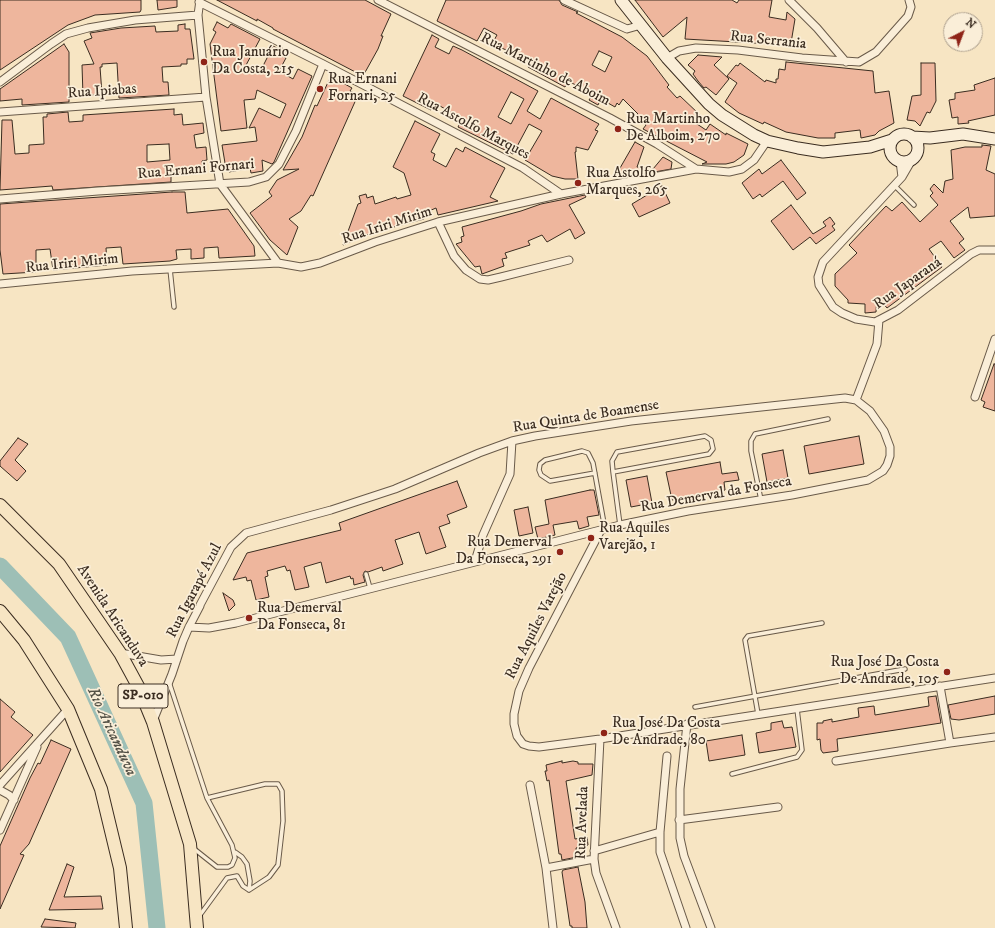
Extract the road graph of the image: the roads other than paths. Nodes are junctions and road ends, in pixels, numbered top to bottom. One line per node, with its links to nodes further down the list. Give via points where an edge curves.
1 (378, 0): 23 (street, Rua Martinho de Aboim, via 604,115)
2 (564, 0): 8 (street, via 627,29)
3 (621, 0): 8 (main road)
4 (789, 0): 10 (street)
5 (909, 0): 10 (street, Rua Serrania, via 911,7 908,16 876,52 859,62)
6 (199, 1): 7 (street); 11 (street, Rua Astolfo Marques)
7 (198, 15): 12 (street, via 135,20 66,34); 13 (street)
8 (641, 25): 9 (main road)
9 (667, 58): 10 (street, Rua Serrania, via 680,51 696,48); 19 (main road, via 709,104 744,130)
10 (846, 62)
11 (323, 64): 25 (street, Rua Ernani Fornari, via 296,131 274,171 266,177 249,182); 27 (street, Rua Astolfo Marques, via 523,168)
12 (0, 82)
13 (206, 97): 14 (street, Rua Ipiabas); 25 (street)
14 (0, 112)
15 (912, 136): 16 (main road); 18 (main road, via 903,134); 21 (main road, via 917,144)
16 (930, 138): 17 (main road, via 963,134); 21 (main road)
17 (995, 139)
18 (892, 140): 20 (main road); 22 (main road, via 890,147)
19 (767, 141): 20 (main road, via 823,152); 23 (street, Rua Iriri Mirim, via 754,160 742,168 729,172)
20 (870, 147): 22 (main road)
21 (915, 155): 22 (main road); 24 (street, Rua Japaraná)
22 (897, 159): 24 (street)
23 (696, 168): 27 (street, Rua Iriri Mirim)
24 (902, 177): 26 (street, Rua Japaraná)
25 (220, 184): 28 (street, Rua Ernani Fornari, via 98,190); 33 (street)
26 (894, 185): 29 (lane); 37 (street, Rua Japaraná, via 823,262 818,277 819,285 827,299 842,313 866,322)
27 (561, 194): 30 (street, Rua Iriri Mirim)
28 (0, 199)
29 (914, 205)
30 (438, 222): 32 (street, via 454,256 466,270 480,279 488,280); 33 (street, Rua Iriri Mirim, via 320,263 301,267)
31 (995, 250): 37 (street, Rua Japaraná, via 979,250 971,254 898,310)
32 (569, 260)
33 (278, 263): 34 (street, Rua Iriri Mirim)
34 (170, 269): 35 (street, Rua Iriri Mirim); 36 (lane)
35 (0, 284)
36 (174, 307)
37 (879, 320): 40 (street, via 877,344)
38 (995, 339): 39 (street)
39 (975, 398)
40 (856, 400): 42 (street, Rua Quinta de Boamense, via 822,399 692,413); 45 (street, Rua Demerval da Fonseca, via 870,411 884,431 890,456 883,471 868,480)
41 (828, 419): 45 (lane, via 755,434 751,452)
42 (512, 441): 49 (street, Rua Quinta de Boamense, via 395,489 331,510 246,533); 50 (street, via 510,474)
43 (613, 472): 43 (lane, via 709,454 713,449 712,440 705,436 617,452 612,461); 47 (lane)
44 (595, 473): 44 (lane, via 550,481 541,475 539,470 540,464 546,460 582,451 588,454); 48 (lane)
45 (761, 500): 47 (street, Rua Demerval da Fonseca)
46 (0, 505): 56 (highway, Avenida Aricanduva / SP-010, via 59,564)
47 (620, 525): 48 (street, Rua Demerval da Fonseca)
48 (603, 530): 50 (street, Rua Demerval da Fonseca); 70 (street, Rua Aquiles Varejão, via 529,668 519,691 514,714 517,736 522,744 538,747)
49 (240, 538): 55 (street, Rua Igarapé Azul, via 231,547)
50 (474, 561): 52 (street, Rua Demerval da Fonseca)
51 (366, 574): 52 (lane)
52 (370, 588): 55 (street, Rua Demerval da Fonseca, via 221,626)
53 (0, 611): 65 (highway, via 24,640)
54 (822, 623): 62 (lane, via 748,636 744,646)
55 (189, 627): 57 (street, Rua Igarapé Azul)
56 (120, 653): 57 (street, Rua Igarapé Azul, via 161,660); 67 (highway, Avenida Aricanduva / SP-010, via 139,688)
57 (177, 659): 60 (street, Rua Igarapé Azul)
58 (905, 669): 62 (lane)
59 (995, 678): 61 (street)
60 (169, 681): 67 (street, Rua Igarapé Azul); 79 (lane)
61 (940, 686): 64 (street); 72 (street)
62 (754, 696): 63 (lane); 66 (lane)
63 (696, 707)
64 (797, 708): 66 (street); 75 (lane, via 802,750 798,757)
65 (68, 709): 71 (street); 92 (highway, via 101,789 120,868)
66 (758, 714): 68 (street)
67 (153, 722): 85 (highway, Avenida Aricanduva / SP-010)
68 (687, 724): 70 (street); 82 (street)
69 (995, 737): 72 (street)
70 (600, 739): 87 (street, Rua Avelada)
71 (39, 741): 76 (street); 80 (street)
72 (950, 743): 74 (street)
73 (667, 756): 84 (street)
74 (836, 761)
75 (732, 774)
76 (0, 785)
77 (530, 785): 89 (street)
78 (0, 790): 80 (street)
79 (207, 798): 86 (lane); 90 (lane, via 265,784 276,783 281,786 282,821 278,865 269,877)
80 (14, 800): 83 (street)
81 (778, 807): 82 (street)
82 (679, 820): 96 (street, via 684,856)
83 (0, 830)
84 (660, 832): 87 (street); 95 (street, via 662,860)
85 (190, 844): 86 (lane, via 212,864 222,868 232,865); 91 (highway, Avenida Aricanduva / SP-010)
86 (234, 851): 90 (lane, via 247,864)
87 (594, 851): 88 (street, Rua Avelada)
88 (594, 860): 89 (street); 94 (street, Rua Avelada, via 596,873)
89 (546, 868): 93 (street)
90 (249, 890): 91 (lane, via 237,876 227,878)
91 (197, 923)
92 (126, 928)
93 (552, 928)
94 (616, 928)
95 (686, 928)
96 (711, 928)

